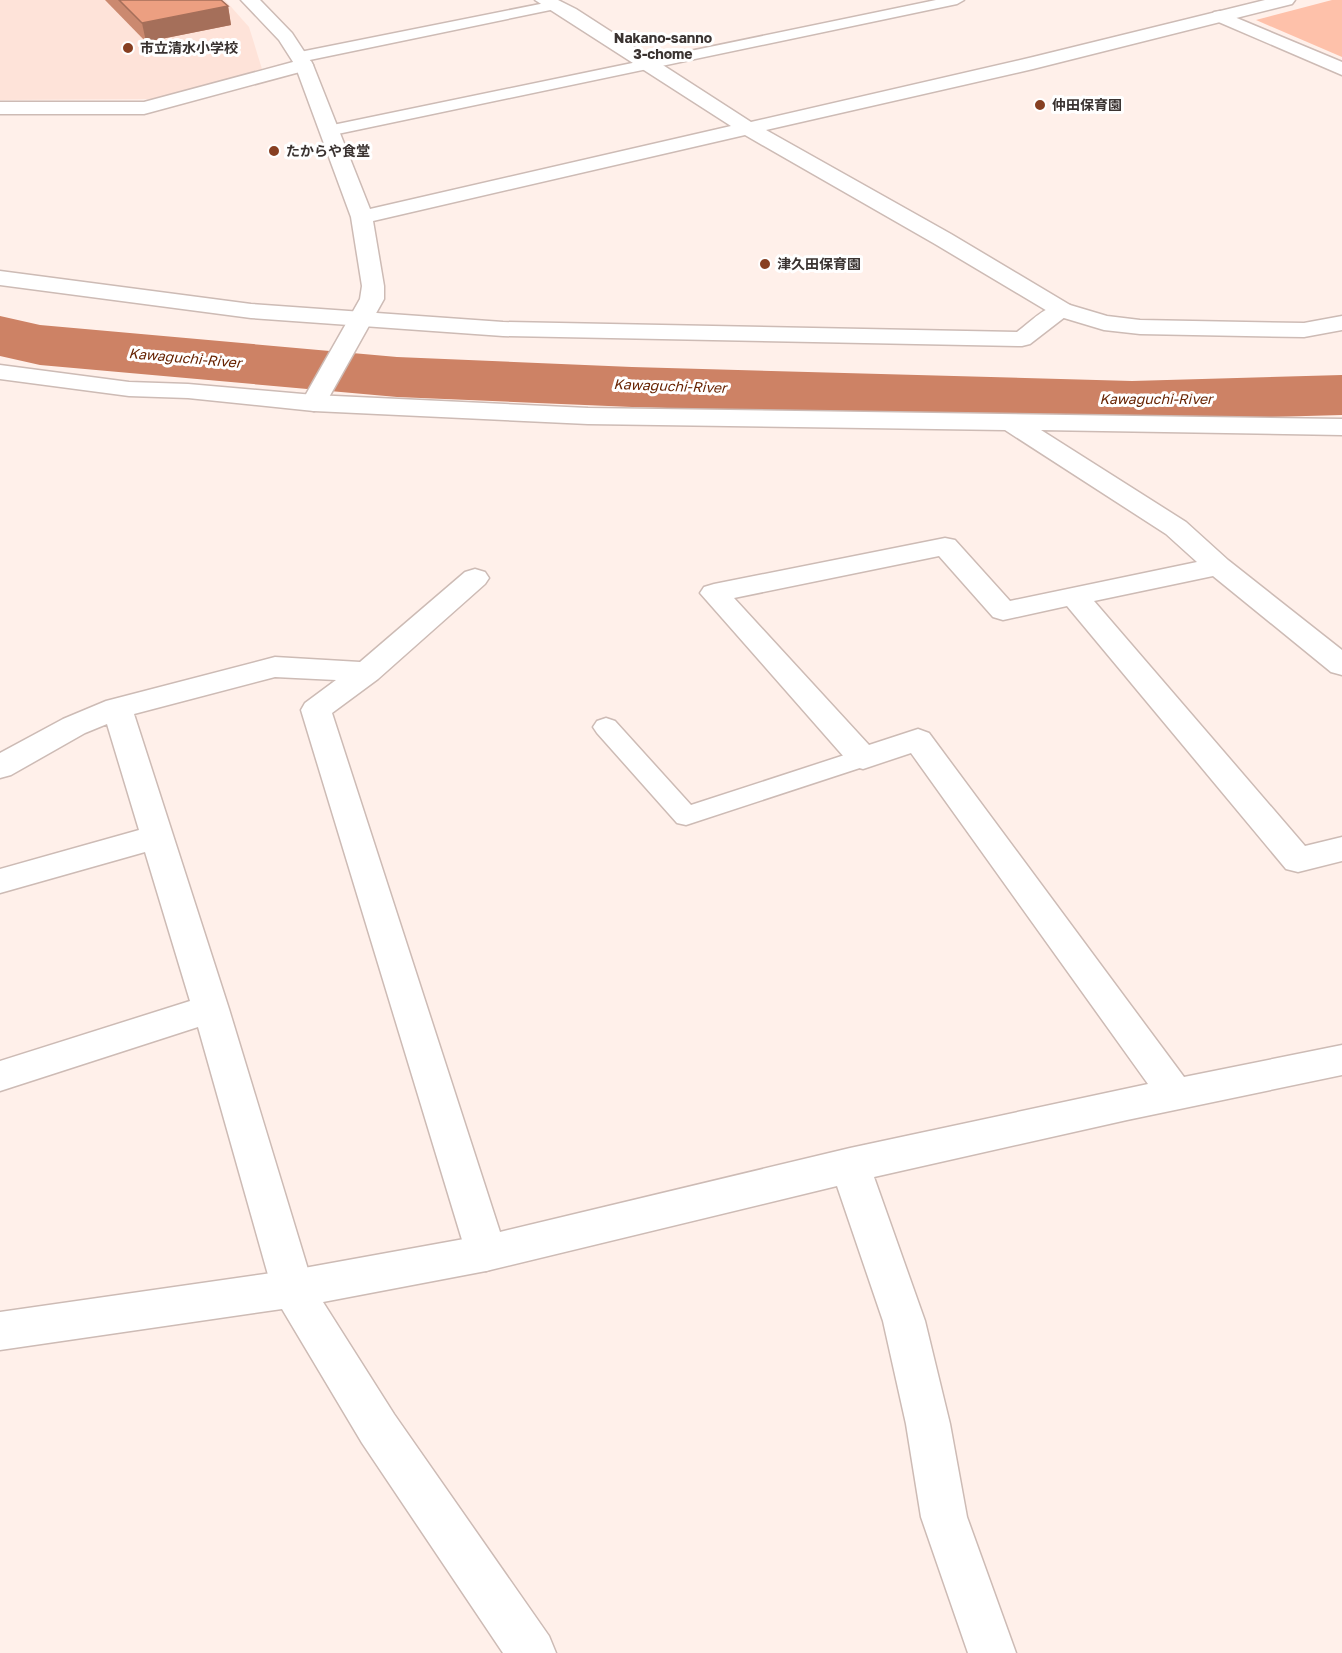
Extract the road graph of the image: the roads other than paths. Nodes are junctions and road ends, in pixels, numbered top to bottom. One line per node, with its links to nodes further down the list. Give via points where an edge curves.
1 (250, 0): 6 (street, via 286,37)
2 (957, 0): 7 (lane)
3 (1286, 0): 5 (street)
4 (549, 3): 6 (lane); 7 (street)
5 (1220, 16): 8 (street); 10 (street, via 1033,63)
6 (302, 61): 9 (street, via 144,108); 11 (street)
7 (649, 64): 10 (street); 11 (lane)
8 (1342, 69)
9 (0, 108)
10 (745, 127): 12 (street); 14 (street)
11 (328, 131): 12 (street)
12 (362, 217): 15 (street, via 373,286 372,299)
13 (0, 278): 15 (street)
14 (1062, 310): 15 (street, via 1023,339 549,331); 16 (street, via 1104,323 1140,327 1304,330)
15 (358, 322): 18 (street)
16 (1342, 322)
17 (0, 372): 18 (street, via 129,389)
18 (316, 400): 19 (street, via 588,416)
19 (1012, 423): 20 (street); 21 (street, via 1176,528)
20 (1342, 428)
21 (1218, 566): 23 (street); 24 (street)
22 (475, 578): 25 (street)
23 (1074, 596): 28 (street, via 1003,611 945,546 714,593); 31 (street, via 1298,860)
24 (1342, 665)
25 (367, 672): 26 (street, via 275,667); 38 (street, via 316,710)
26 (117, 708): 29 (street, via 74,726); 30 (street)
27 (606, 727): 28 (lane, via 686,816)
28 (864, 758): 36 (street, via 918,740)
29 (0, 767)
30 (157, 837): 32 (street); 33 (street)
31 (1342, 849)
32 (0, 881)
33 (211, 1009): 35 (street); 39 (street)
34 (1342, 1060): 36 (street)
35 (0, 1076)
36 (1175, 1093): 37 (street)
37 (850, 1165): 38 (street); 42 (street, via 904,1321 944,1517)
38 (486, 1253): 39 (street)
39 (293, 1289): 40 (street); 41 (street, via 331,1357 440,1523)
40 (0, 1331)
41 (532, 1653)
42 (992, 1653)

